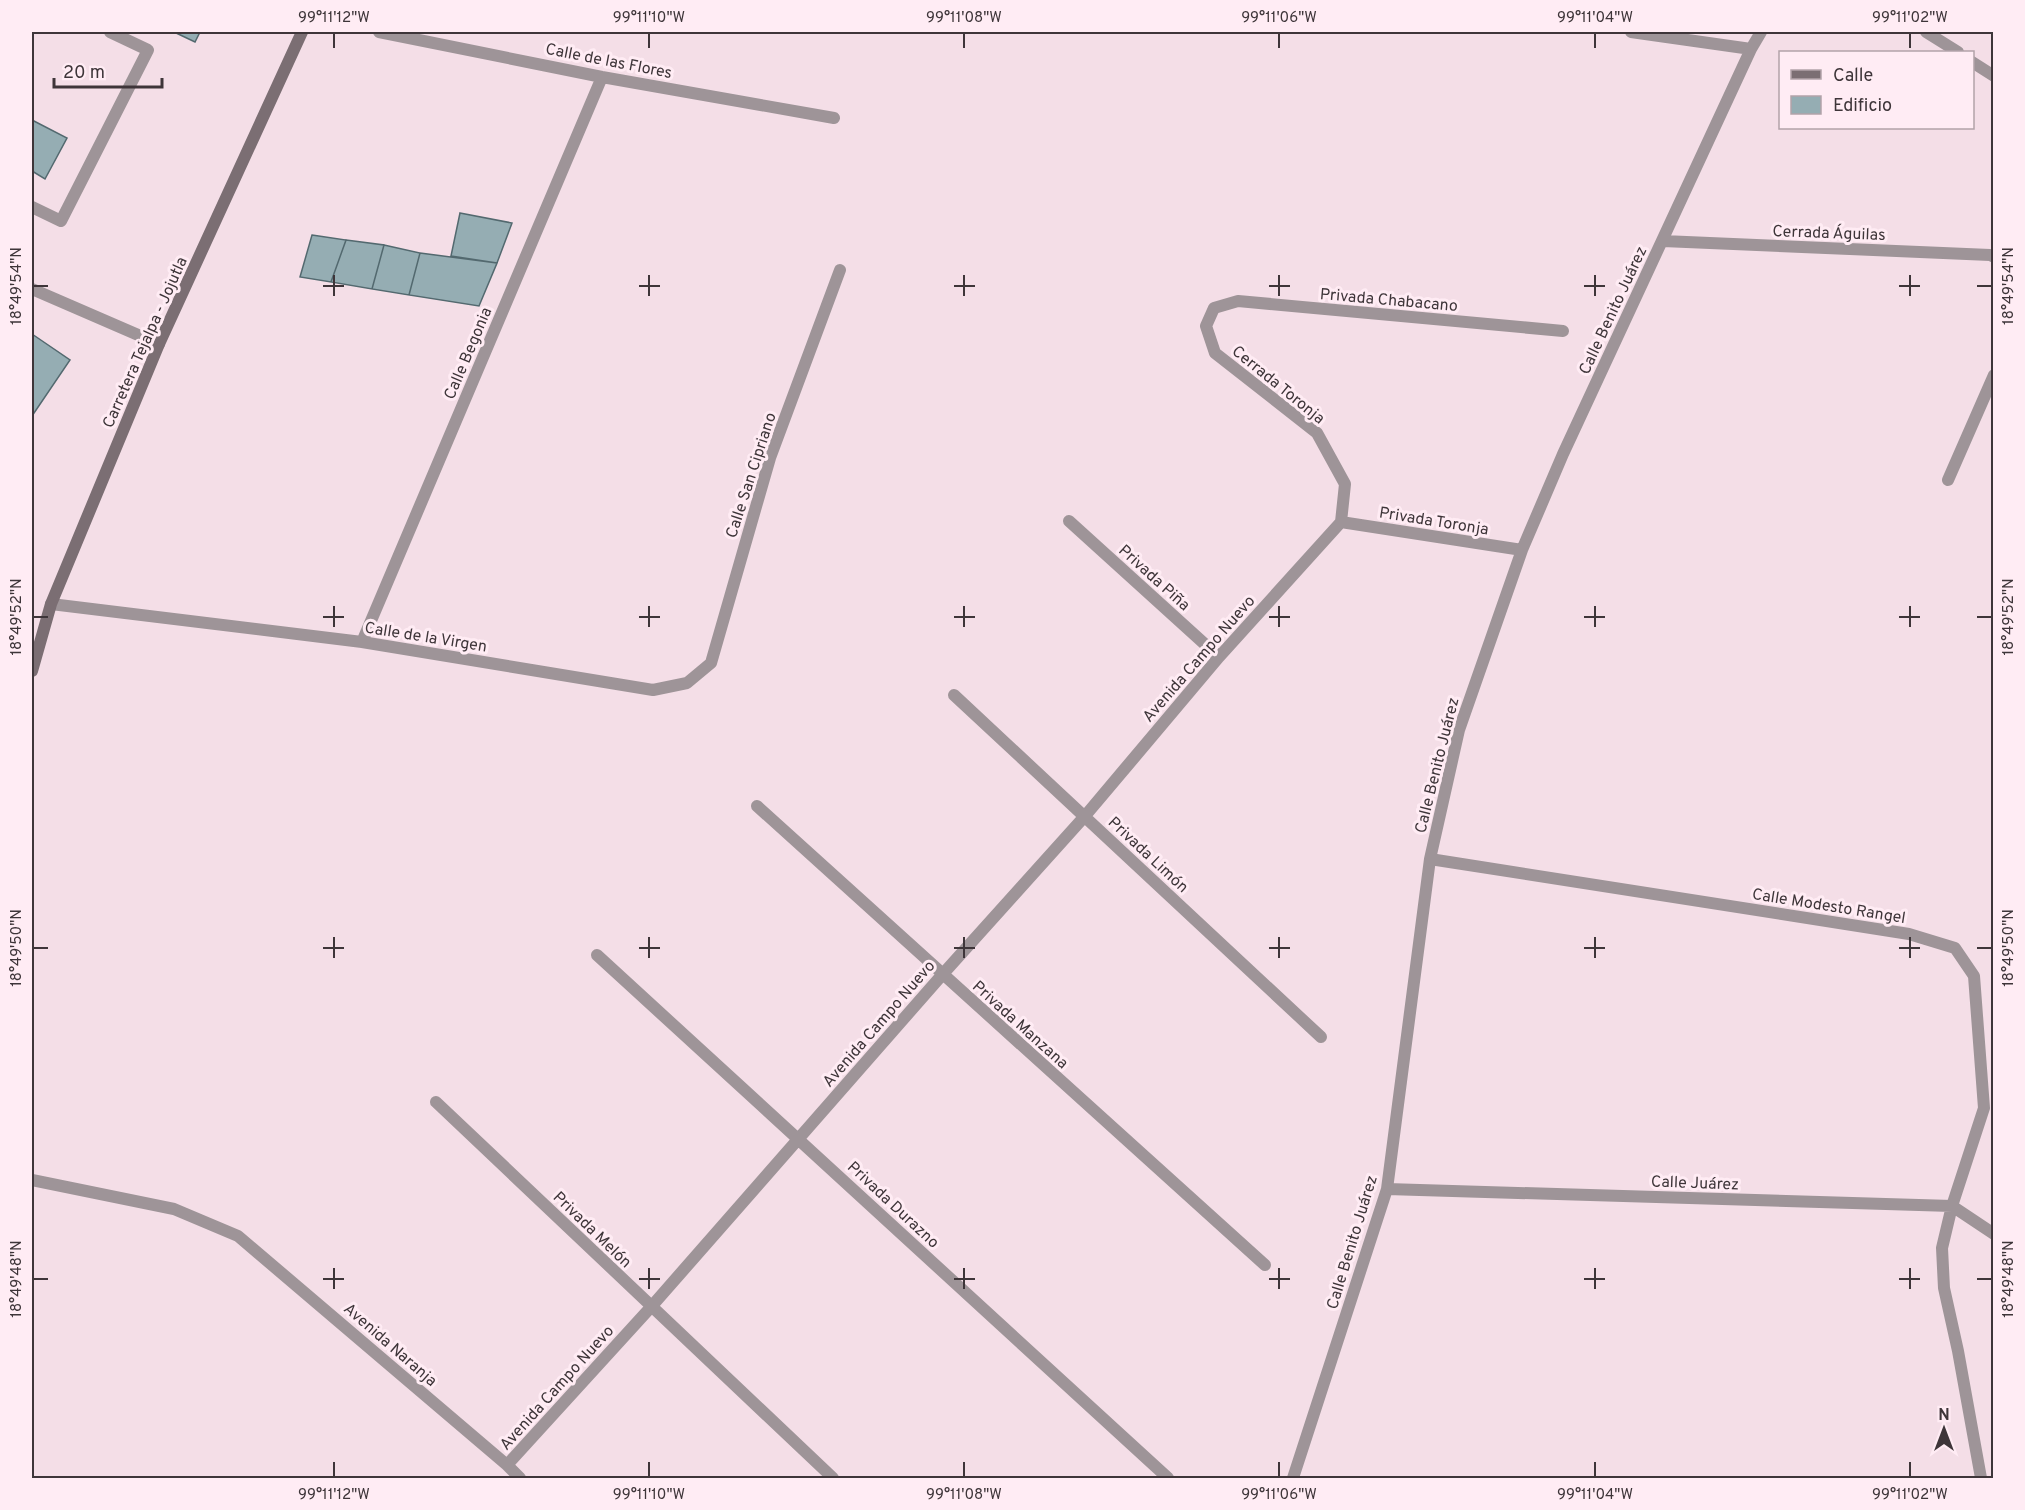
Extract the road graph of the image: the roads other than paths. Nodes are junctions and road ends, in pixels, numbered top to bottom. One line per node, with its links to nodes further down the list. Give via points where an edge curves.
1 (111, 32): 13 (street, via 148,50 61,221)
2 (302, 32): 20 (main road, Carretera Tejalpa - Jojutla)
3 (379, 32): 11 (street, Calle de las Flores)
4 (1631, 32): 7 (street)
5 (1761, 32): 7 (street, Calle Benito Juárez)
6 (1926, 32): 8 (street)
7 (1751, 49): 14 (street, Calle Benito Juárez)
8 (1956, 51)
9 (1974, 63): 10 (street)
10 (1994, 76)
11 (602, 77): 12 (street, Calle de las Flores); 27 (street, Calle Begonia)
12 (834, 118)
13 (32, 207)
14 (1663, 241): 15 (street, Cerrada Águilas); 25 (street, Calle Benito Juárez)
15 (1994, 257)
16 (840, 270): 30 (street, Calle San Cipriano, via 770,458 711,663)
17 (32, 290): 20 (street)
18 (1214, 308): 19 (street, Privada Chabacano, via 1238,301); 24 (street, Cerrada Toronja, via 1206,326 1215,353 1317,432 1345,484)
19 (1563, 331)
20 (159, 344): 26 (main road, Carretera Tejalpa - Jojutla)
21 (1994, 375): 22 (street)
22 (1948, 480)
23 (1069, 521): 28 (street, Privada Piña)
24 (1341, 522): 25 (street, Privada Toronja); 28 (street, Avenida Campo Nuevo)
25 (1522, 550): 34 (street, Calle Benito Juárez, via 1459,730)
26 (51, 604): 27 (street, Calle de la Virgen); 29 (main road, Carretera Tejalpa - Jojutla)
27 (362, 642): 30 (street, Calle de la Virgen, via 653,690)
28 (1219, 657): 33 (street, Avenida Campo Nuevo)
29 (32, 671)
30 (687, 683)
31 (954, 695): 33 (street, Privada Limón)
32 (758, 806): 36 (street, Privada Manzana)
33 (1085, 816): 36 (street, Avenida Campo Nuevo); 37 (street, Privada Limón)
34 (1430, 859): 39 (street, Calle Modesto Rangel, via 1909,934 1955,948 1974,976); 42 (street, Calle Benito Juárez)
35 (597, 955): 40 (street, Privada Durazno)
36 (942, 975): 40 (street, Avenida Campo Nuevo); 45 (street, Privada Manzana)
37 (1321, 1037)
38 (436, 1102): 46 (street, Privada Melón)
39 (1988, 1105): 43 (street, Calle Modesto Rangel)
40 (798, 1139): 46 (street, Avenida Campo Nuevo); 50 (street, Privada Durazno)
41 (32, 1180): 47 (street, Avenida Naranja, via 174,1209 238,1236)
42 (1387, 1189): 43 (street, Calle Juárez); 51 (street, Calle Benito Juárez)
43 (1952, 1206): 44 (street); 52 (street, Calle Modesto Rangel, via 1942,1248 1944,1288)
44 (1994, 1233)
45 (1265, 1265)
46 (651, 1307): 47 (street, Avenida Campo Nuevo); 49 (street, Privada Melón)
47 (507, 1465): 48 (street, Avenida Naranja)
48 (520, 1479)
49 (833, 1479)
50 (1168, 1479)
51 (1293, 1479)
52 (1981, 1479)

